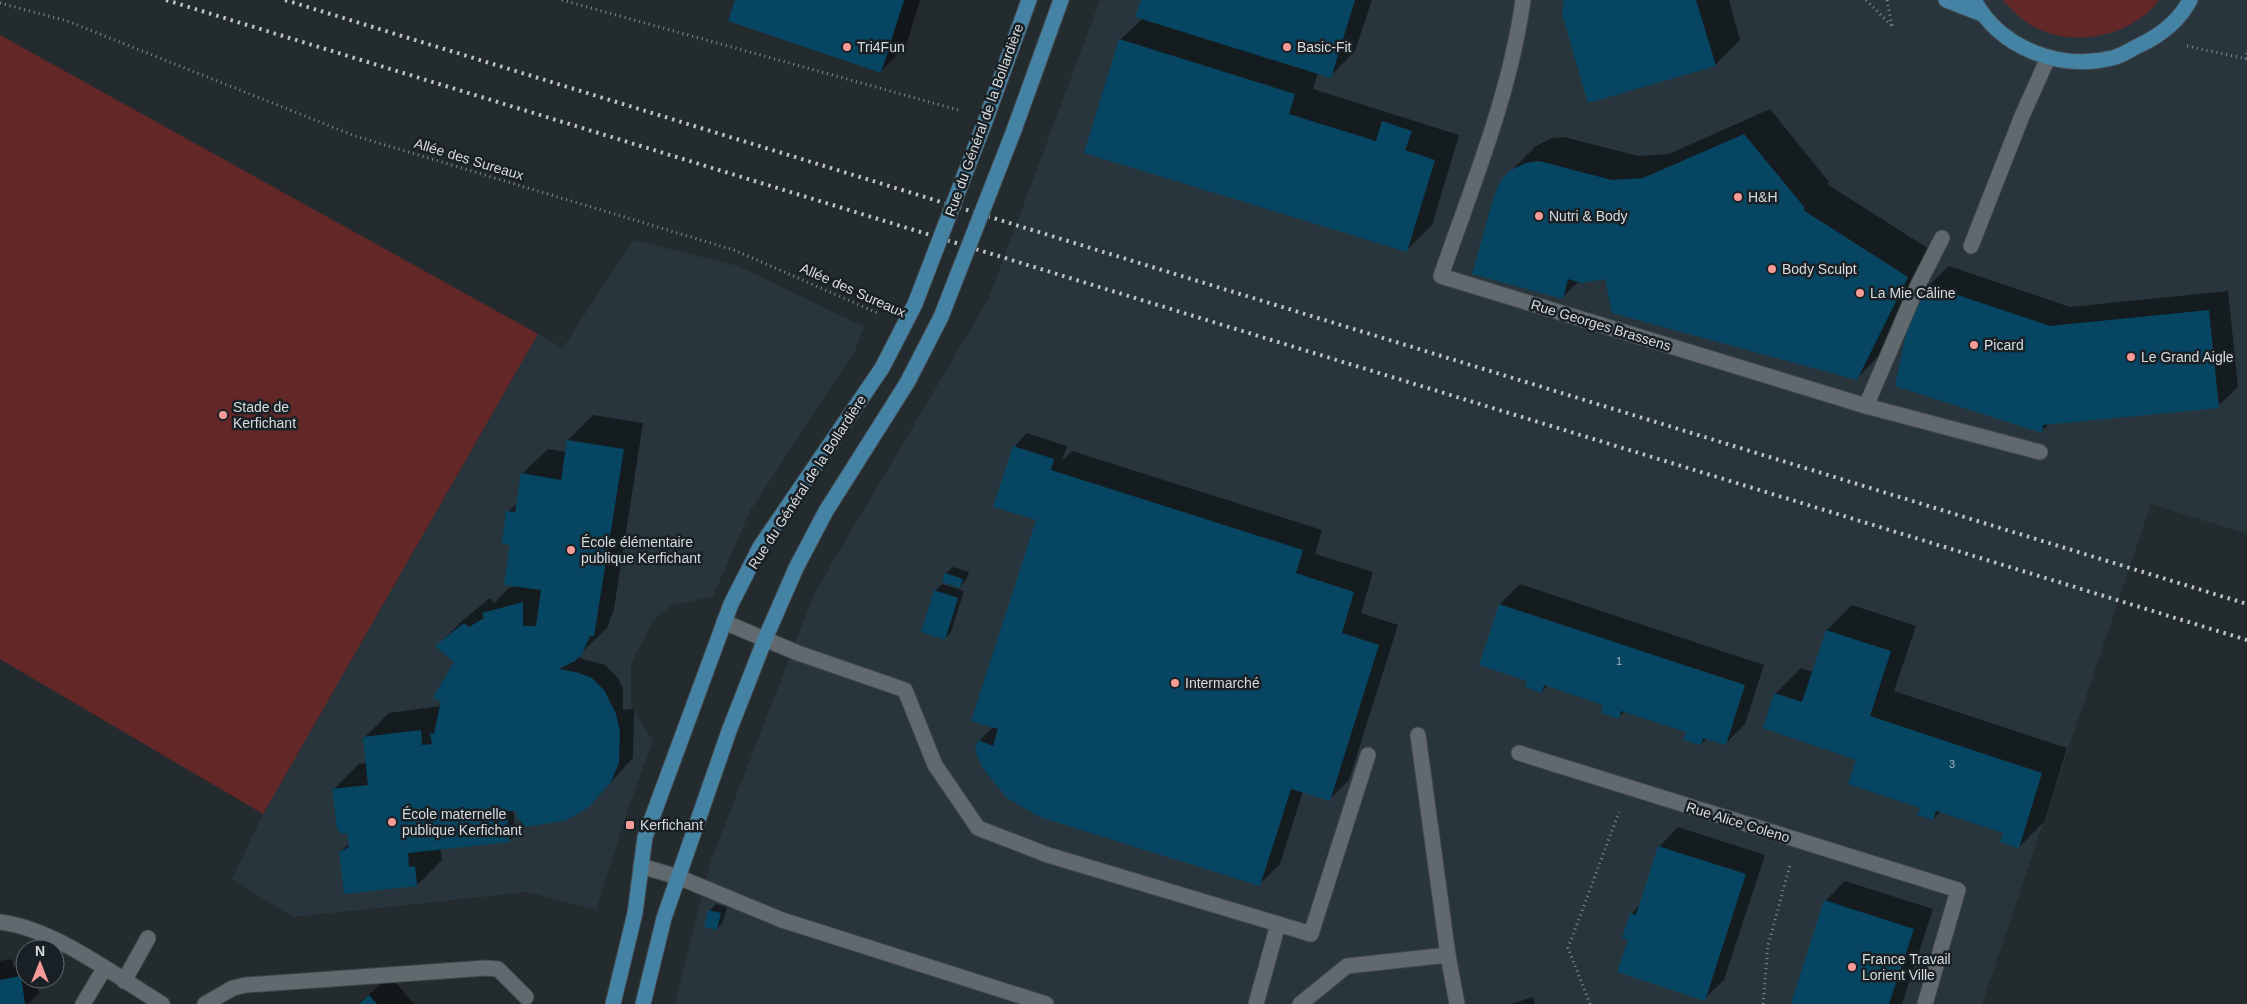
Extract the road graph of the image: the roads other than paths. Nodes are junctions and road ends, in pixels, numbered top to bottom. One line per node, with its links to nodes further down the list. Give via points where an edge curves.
1 (1029, 0): 13 (main road, Rue du Général de la Bollardière, bridge, via 915,304 882,368 760,547)
2 (1061, 0): 14 (main road, bridge, via 941,317 907,383 826,511 796,568)
3 (1524, 0): 11 (street, Rue Georges Brassens, via 1494,119 1441,276)
4 (1946, 0): 7 (main road)
5 (1974, 0): 7 (main road)
6 (2190, 0): 8 (main road, via 2182,15 2153,39 2114,58 2086,62)
7 (1982, 14): 8 (main road, via 2014,43)
8 (2048, 58): 10 (street)
9 (1942, 238): 11 (street)
10 (1971, 246)
11 (1866, 406): 12 (street, Rue Georges Brassens)
12 (2040, 452)
13 (724, 622): 14 (street); 18 (main road, Rue du Général de la Bollardière, via 645,837)
14 (765, 639): 19 (main road); 21 (street, via 798,654 905,690 935,764 978,828 1048,855)
15 (1418, 735): 23 (street)
16 (1519, 753): 36 (street, Rue Alice Coleno, via 1958,890)
17 (1368, 755): 21 (street, via 1311,934)
18 (641, 866): 19 (street); 30 (main road, Rue du Général de la Bollardière, via 635,913)
19 (678, 877): 31 (main road, via 664,918); 32 (street, via 782,920)
20 (0, 922): 24 (street, via 18,924 56,939)
21 (1278, 924): 33 (street)
22 (148, 938): 25 (street)
23 (1448, 955): 34 (street, via 1347,966); 35 (street)
24 (104, 969): 25 (street); 27 (street)
25 (124, 981): 28 (street)
26 (526, 997): 29 (street, via 498,969 486,968 246,986 233,988)
27 (83, 1004)
28 (162, 1004)
29 (204, 1004)
30 (613, 1004)
31 (643, 1004)
32 (1046, 1004)
33 (1256, 1004)
34 (1300, 1004)
35 (1457, 1004)
36 (1925, 1004)

